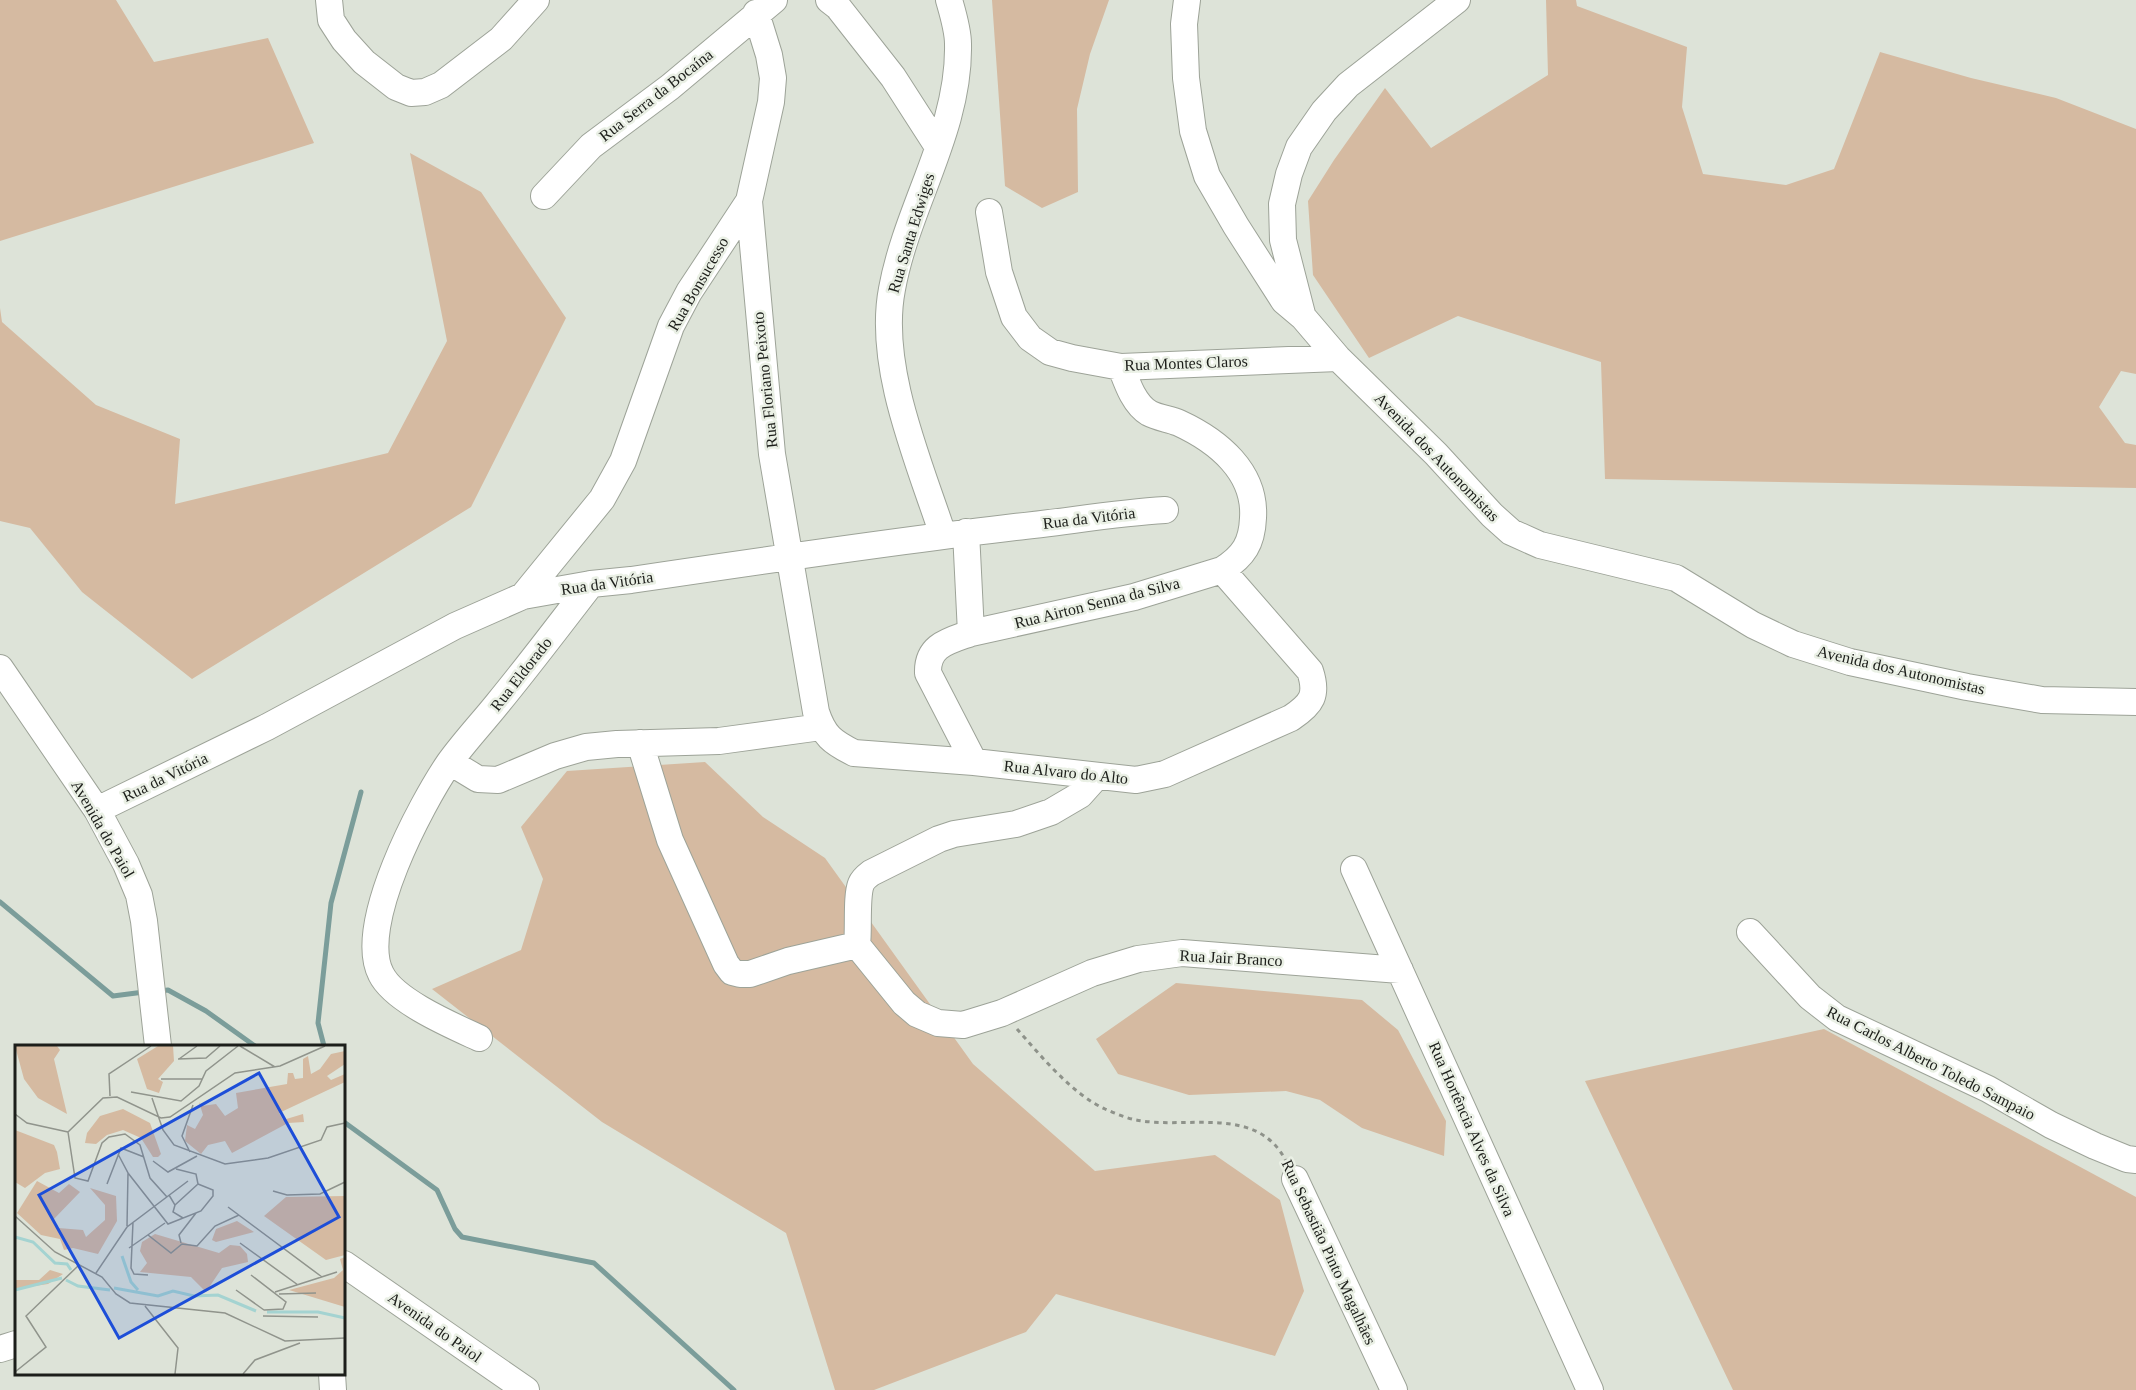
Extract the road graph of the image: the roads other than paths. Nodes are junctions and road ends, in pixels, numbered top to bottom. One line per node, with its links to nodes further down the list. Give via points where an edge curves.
1 (329, 0): 2 (street, via 331,20 344,40 396,87 411,93 425,92 449,78 501,39)
2 (536, 0)
3 (829, 0): 8 (street, via 893,77)
4 (950, 0): 8 (street, Rua Santa Edwiges, via 958,43 956,71 950,110)
5 (1187, 0): 12 (street, Avenida dos Autonomistas, via 1186,78 1193,131 1207,176 1284,301)
6 (1457, 0): 12 (street, via 1348,84 1299,147 1282,204 1283,240)
7 (765, 7): 9 (street, Rua Serra da Bocaína, via 670,87 591,146); 10 (street, Rua Bonsucesso, via 774,78)
8 (938, 147): 16 (street, Rua Santa Edwiges, via 891,290 889,327 904,418)
9 (544, 196)
10 (749, 201): 17 (street, Rua Floriano Peixoto, via 772,454); 20 (street, Rua Bonsucesso, via 671,326 623,460 602,499)
11 (989, 212): 14 (street, Rua Montes Claros, via 1006,296 1014,317 1030,338 1050,352)
12 (1303, 317): 13 (street, Avenida dos Autonomistas)
13 (1338, 358): 14 (street, Rua Montes Claros); 23 (street, Avenida dos Autonomistas, via 1510,532 1540,545 1676,578 1753,625 1793,644 1850,662 2042,700)
14 (1121, 367): 18 (street, via 1135,398 1148,412 1180,423 1219,447 1240,468 1251,489 1252,534 1244,552)
15 (1165, 510): 16 (street, Rua da Vitória)
16 (954, 533): 17 (street, Rua da Vitória); 21 (street, Rua Santa Edwiges)
17 (789, 557): 19 (street, Rua da Vitória); 24 (street)
18 (1222, 570): 21 (street, Rua Airton Senna da Silva, via 1134,597); 28 (street, Rua Alvaro do Alto, via 1310,671 1313,697 1291,718 1165,774 1136,780)
19 (591, 584): 20 (street, Rua da Vitória); 26 (street, Rua Eldorado)
20 (524, 596): 29 (street, Rua da Vitória, via 455,626 267,727)
21 (971, 633): 27 (street, via 940,645 928,663 928,673)
22 (2, 675): 29 (street, Avenida do Paiol)
23 (2136, 702)
24 (821, 727): 25 (street, via 719,741); 27 (street, Rua Alvaro do Alto, via 837,745 854,753)
25 (640, 743): 26 (street, via 586,747 498,780 478,779); 32 (street, via 670,840 732,972 750,974)
26 (450, 762): 34 (street, Rua Eldorado, via 406,838 378,916 375,947 381,974 398,993 427,1013)
27 (974, 762): 28 (street, Rua Alvaro do Alto)
28 (1097, 776): 32 (street, via 1080,795 1051,813 1016,824 939,838 871,873 861,884)
29 (97, 810): 35 (street, Avenida do Paiol, via 139,895)
30 (1354, 869): 33 (street, Rua Hortência Alves da Silva)
31 (1750, 932): 36 (street, Rua Carlos Alberto Toledo Sampaio, via 1810,997 1837,1018 1988,1089 2095,1146)
32 (857, 945): 33 (street, Rua Jair Branco, via 917,1014 938,1023 963,1025 1002,1013 1092,973 1138,959 1182,953)
33 (1400, 970): 45 (street, Rua Hortência Alves da Silva)
34 (479, 1038)
35 (158, 1045)
36 (2136, 1160)
37 (1294, 1179): 44 (street, Rua Sebastião Pinto Magalhães)
38 (345, 1265): 43 (street, Avenida do Paiol)
39 (15, 1344): 40 (street)
40 (0, 1349)
41 (332, 1375): 42 (street)
42 (333, 1390)
43 (526, 1390)
44 (1394, 1390)
45 (1590, 1390)

